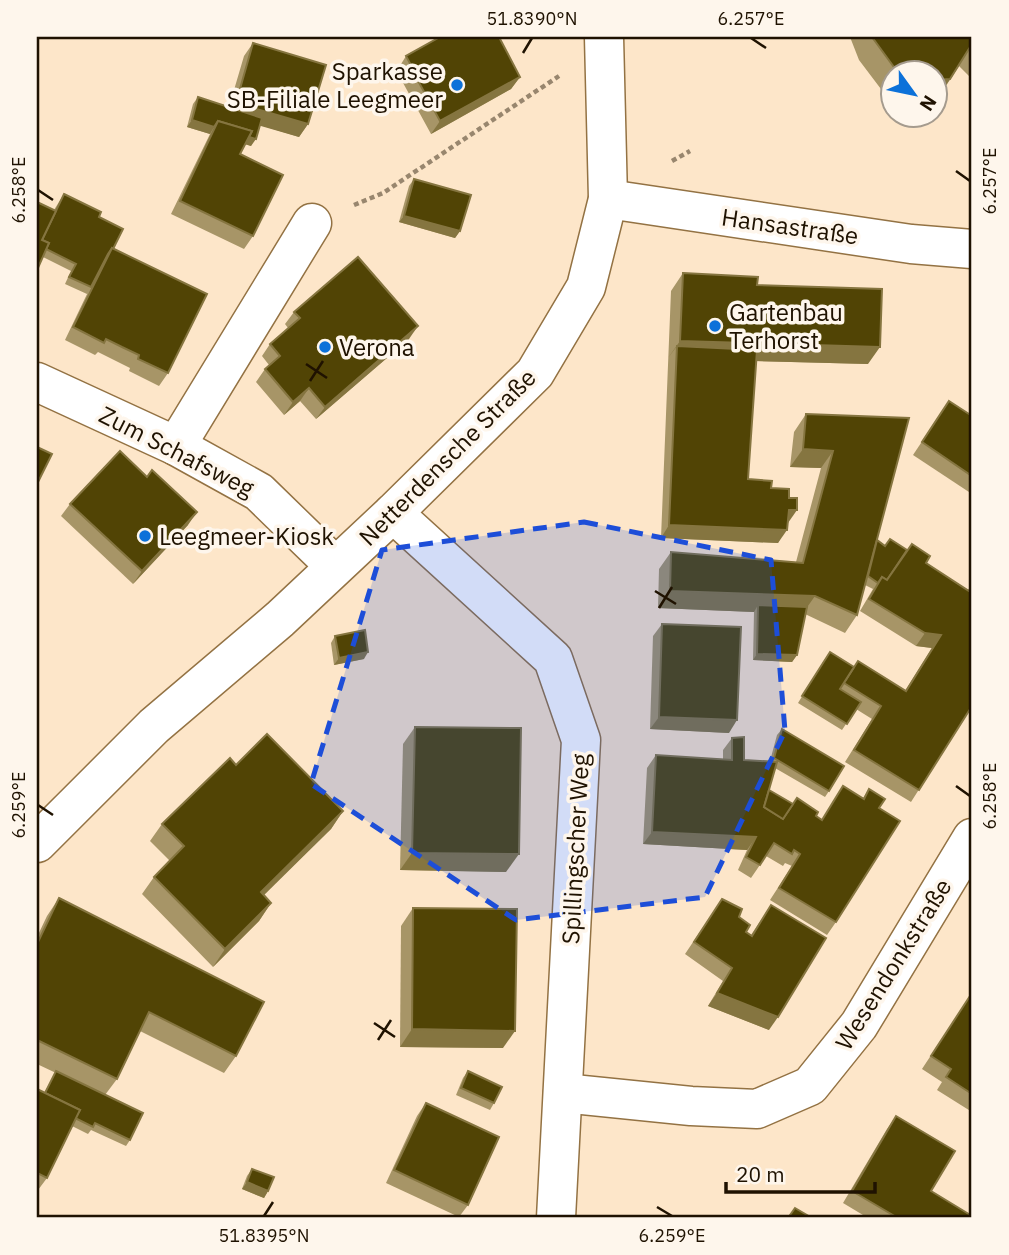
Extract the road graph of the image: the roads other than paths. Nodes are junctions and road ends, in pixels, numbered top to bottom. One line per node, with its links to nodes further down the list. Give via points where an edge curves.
1 (604, 41): 2 (street, Netterdensche Straße)
2 (608, 199): 4 (street, Hansastraße); 7 (street, Netterdensche Straße, via 586,287 536,373)
3 (312, 223): 6 (street)
4 (972, 249)
5 (37, 382): 6 (street, Zum Schafsweg)
6 (176, 446): 8 (street, Zum Schafsweg, via 259,492)
7 (393, 513): 8 (street, Netterdensche Straße); 11 (street, Spillingscher Weg, via 553,659 581,740)
8 (335, 566): 10 (street, Netterdensche Straße, via 154,726)
9 (972, 838): 11 (street, Wesendonkstraße, via 859,1025 810,1086 757,1109)
10 (37, 843)
11 (563, 1093): 12 (street, Spillingscher Weg)
12 (556, 1218)

